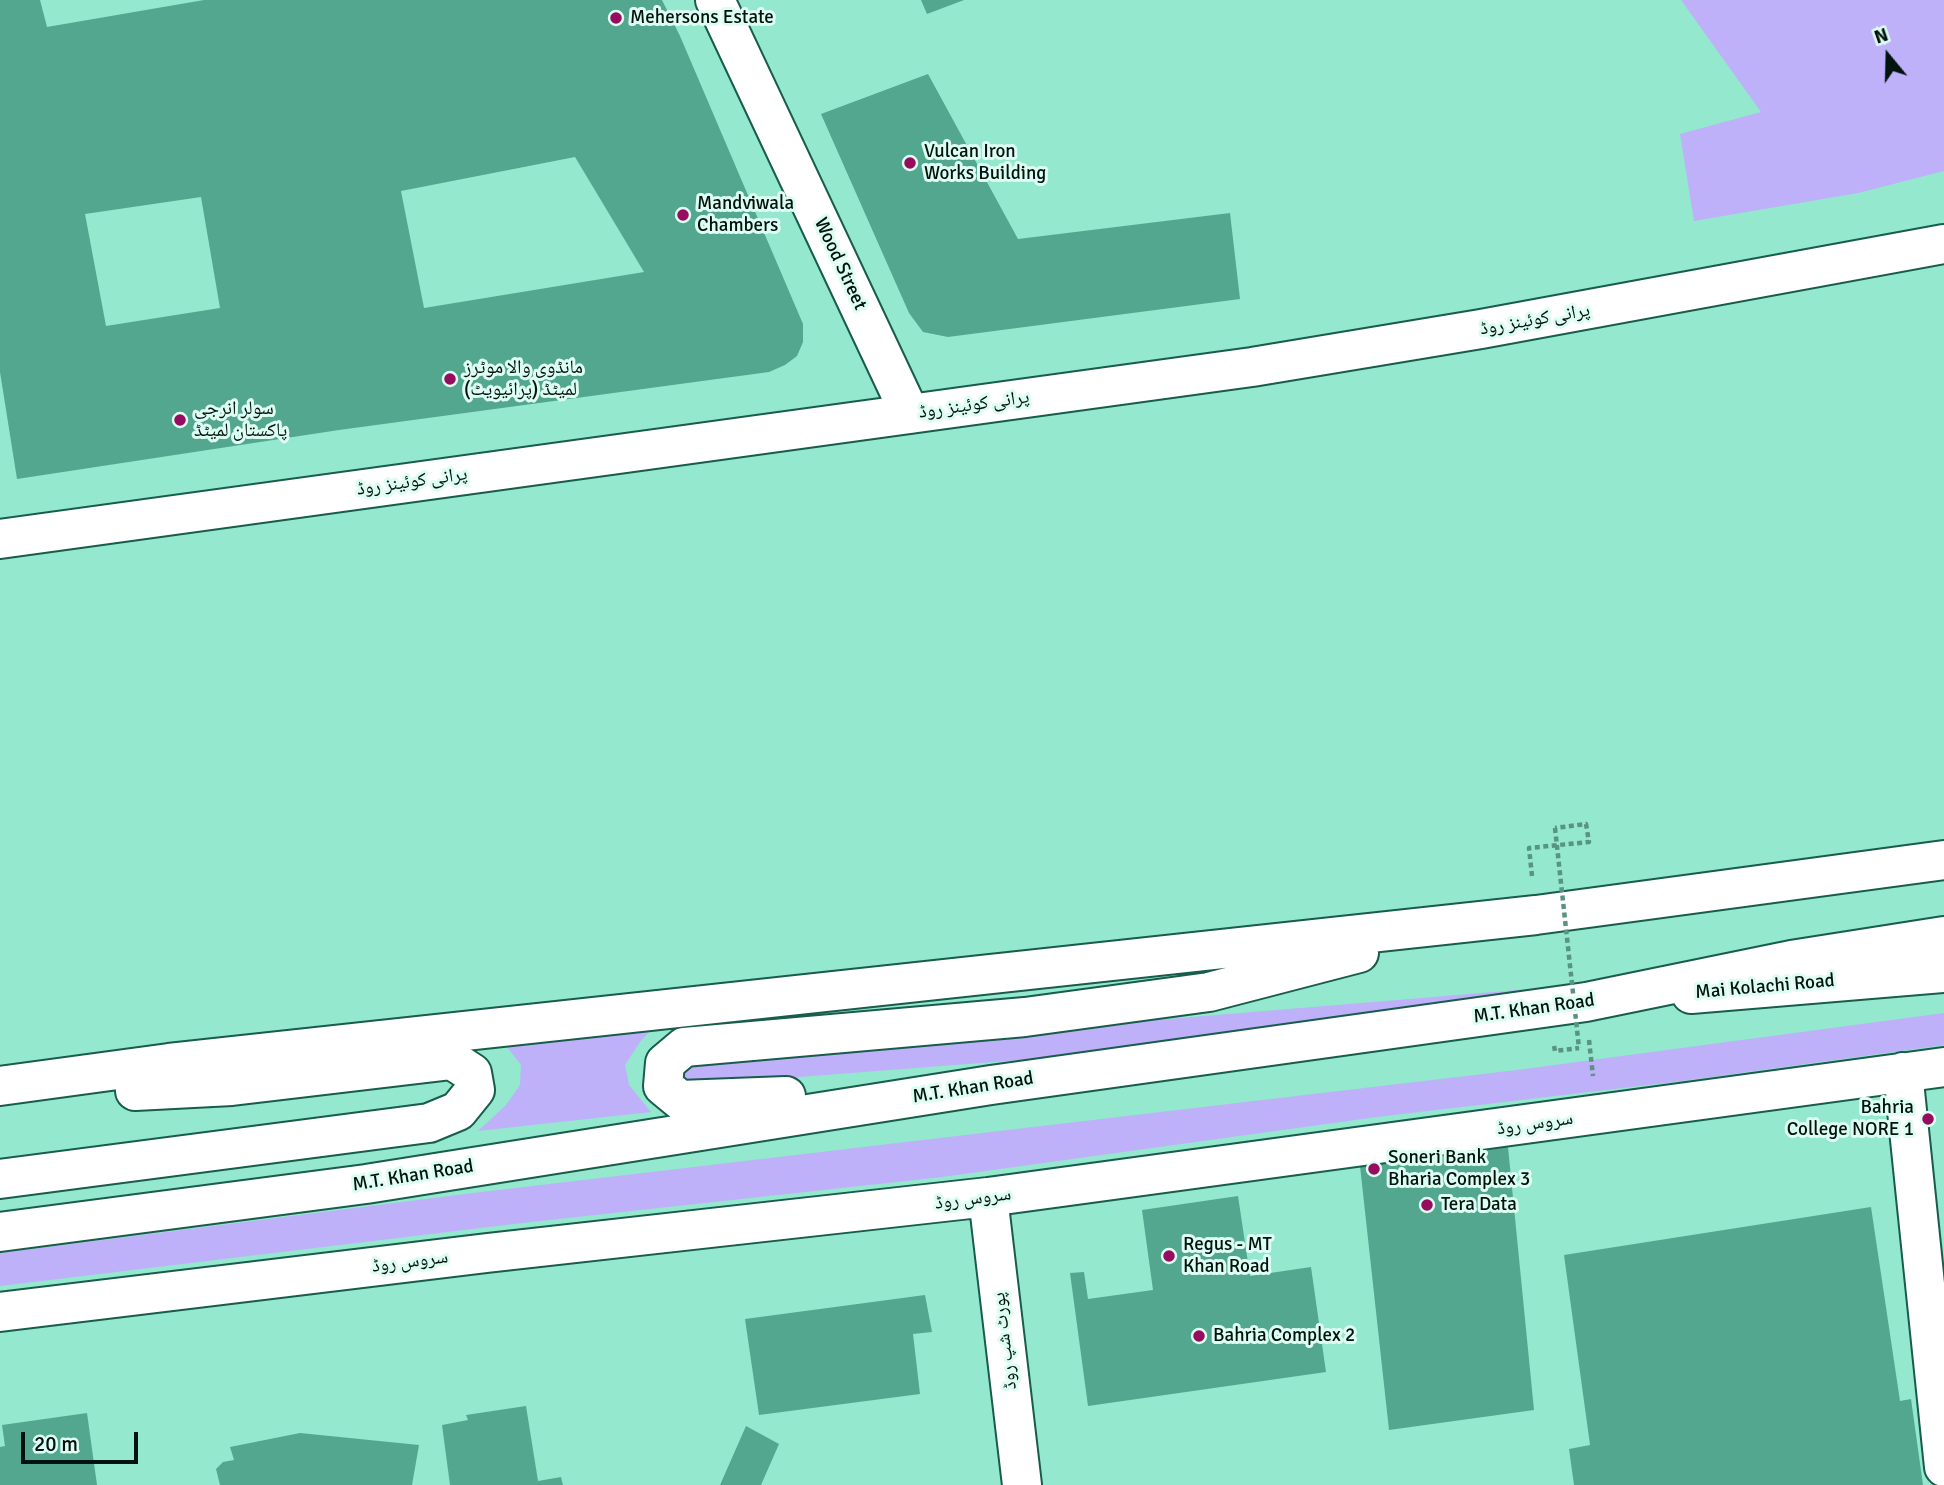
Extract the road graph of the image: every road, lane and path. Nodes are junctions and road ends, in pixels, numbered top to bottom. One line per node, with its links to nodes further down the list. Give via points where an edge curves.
1 (715, 0): 3 (main road, Wood Street)
2 (1944, 244): 3 (main road, پرانی کوئینز روڈ, via 1403,343)
3 (910, 414): 4 (main road, پرانی کوئینز روڈ)
4 (0, 539)
5 (1529, 849): 11 (path, bridge, via 1588,842 1586,824 1555,828)
6 (1944, 860): 7 (main road)
7 (1486, 920): 14 (main road, via 1209,992 1024,1017 684,1047 664,1063 663,1086 680,1100); 15 (main road, via 196,1060)
8 (1944, 936): 10 (main road, M.T. Khan Road, via 1791,960)
9 (1944, 973): 10 (main road, Mai Kolachi Road)
10 (1587, 1002): 14 (main road, M.T. Khan Road)
11 (1578, 1048)
12 (1944, 1067): 13 (main road, سروس روڈ)
13 (1903, 1073): 18 (main road, سروس روڈ); 21 (main road)
14 (991, 1085): 19 (main road, M.T. Khan Road, via 366,1184)
15 (0, 1086)
16 (0, 1099): 17 (main road, via 232,1086 452,1060 472,1073 475,1090 458,1111 429,1123)
17 (0, 1179)
18 (988, 1197): 20 (main road, سروس روڈ); 22 (main road, پورٹ شپ روڈ)
19 (0, 1232)
20 (0, 1312)
21 (1944, 1467)
22 (1021, 1485)

